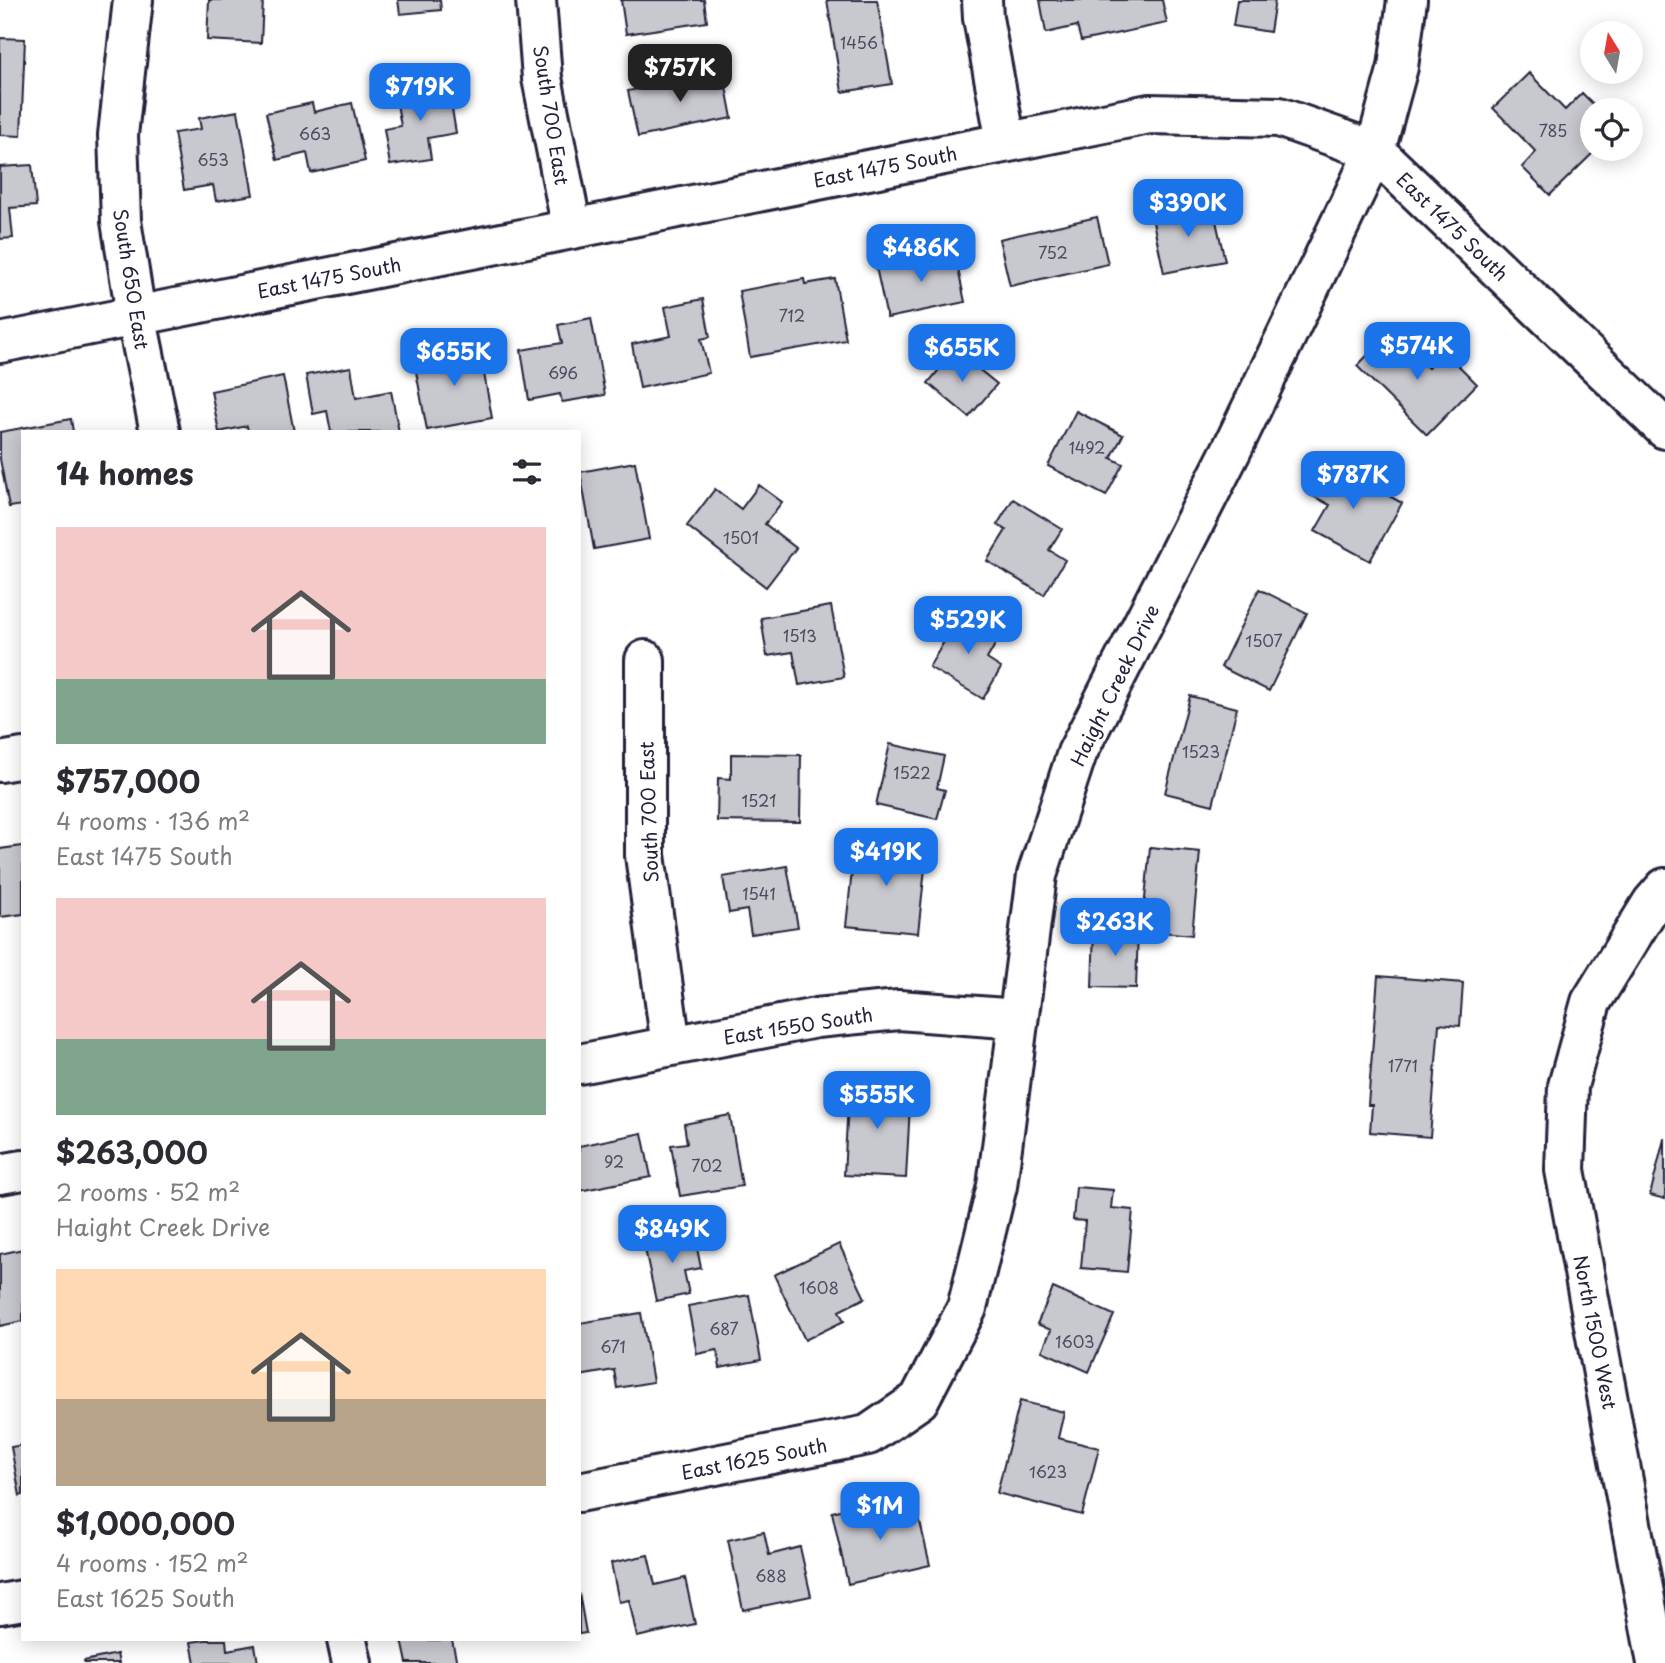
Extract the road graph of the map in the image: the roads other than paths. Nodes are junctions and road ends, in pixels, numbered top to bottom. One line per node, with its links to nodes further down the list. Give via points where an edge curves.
1 (134, 0): 8 (street, South 650 East, via 118,135 121,221)
2 (536, 0): 7 (street, South 700 East, via 542,78)
3 (982, 0): 5 (street)
4 (1407, 0): 6 (street, Haight Creek Drive, via 1398,66)
5 (1006, 142): 6 (street, East 1475 South, via 1149,114 1279,117); 7 (street, East 1475 South)
6 (1376, 151): 10 (street, East 1475 South); 16 (street, Haight Creek Drive, via 1232,449 1077,752 1037,875)
7 (572, 229): 8 (street, East 1475 South)
8 (136, 315): 9 (street, East 1475 South); 11 (street, South 650 East)
9 (0, 343)
10 (1665, 429)
11 (160, 430)
12 (645, 660): 17 (street, South 700 East, via 645,855)
13 (21, 758): 14 (street)
14 (0, 762)
15 (1665, 888): 27 (street, North 1500 West, via 1651,903 1591,1002 1568,1086 1565,1170)
16 (1018, 1019): 17 (street, East 1550 South, via 900,1010 816,1018); 21 (street, Haight Creek Drive, via 997,1186 967,1308)
17 (671, 1046): 18 (street, East 1550 South)
18 (581, 1063)
19 (21, 1170): 20 (street)
20 (0, 1174)
21 (919, 1400): 22 (street, East 1625 South, via 868,1436)
22 (581, 1492)
23 (21, 1600): 24 (street)
24 (0, 1604)
25 (347, 1641): 26 (street)
26 (352, 1663)
27 (1657, 1663)

